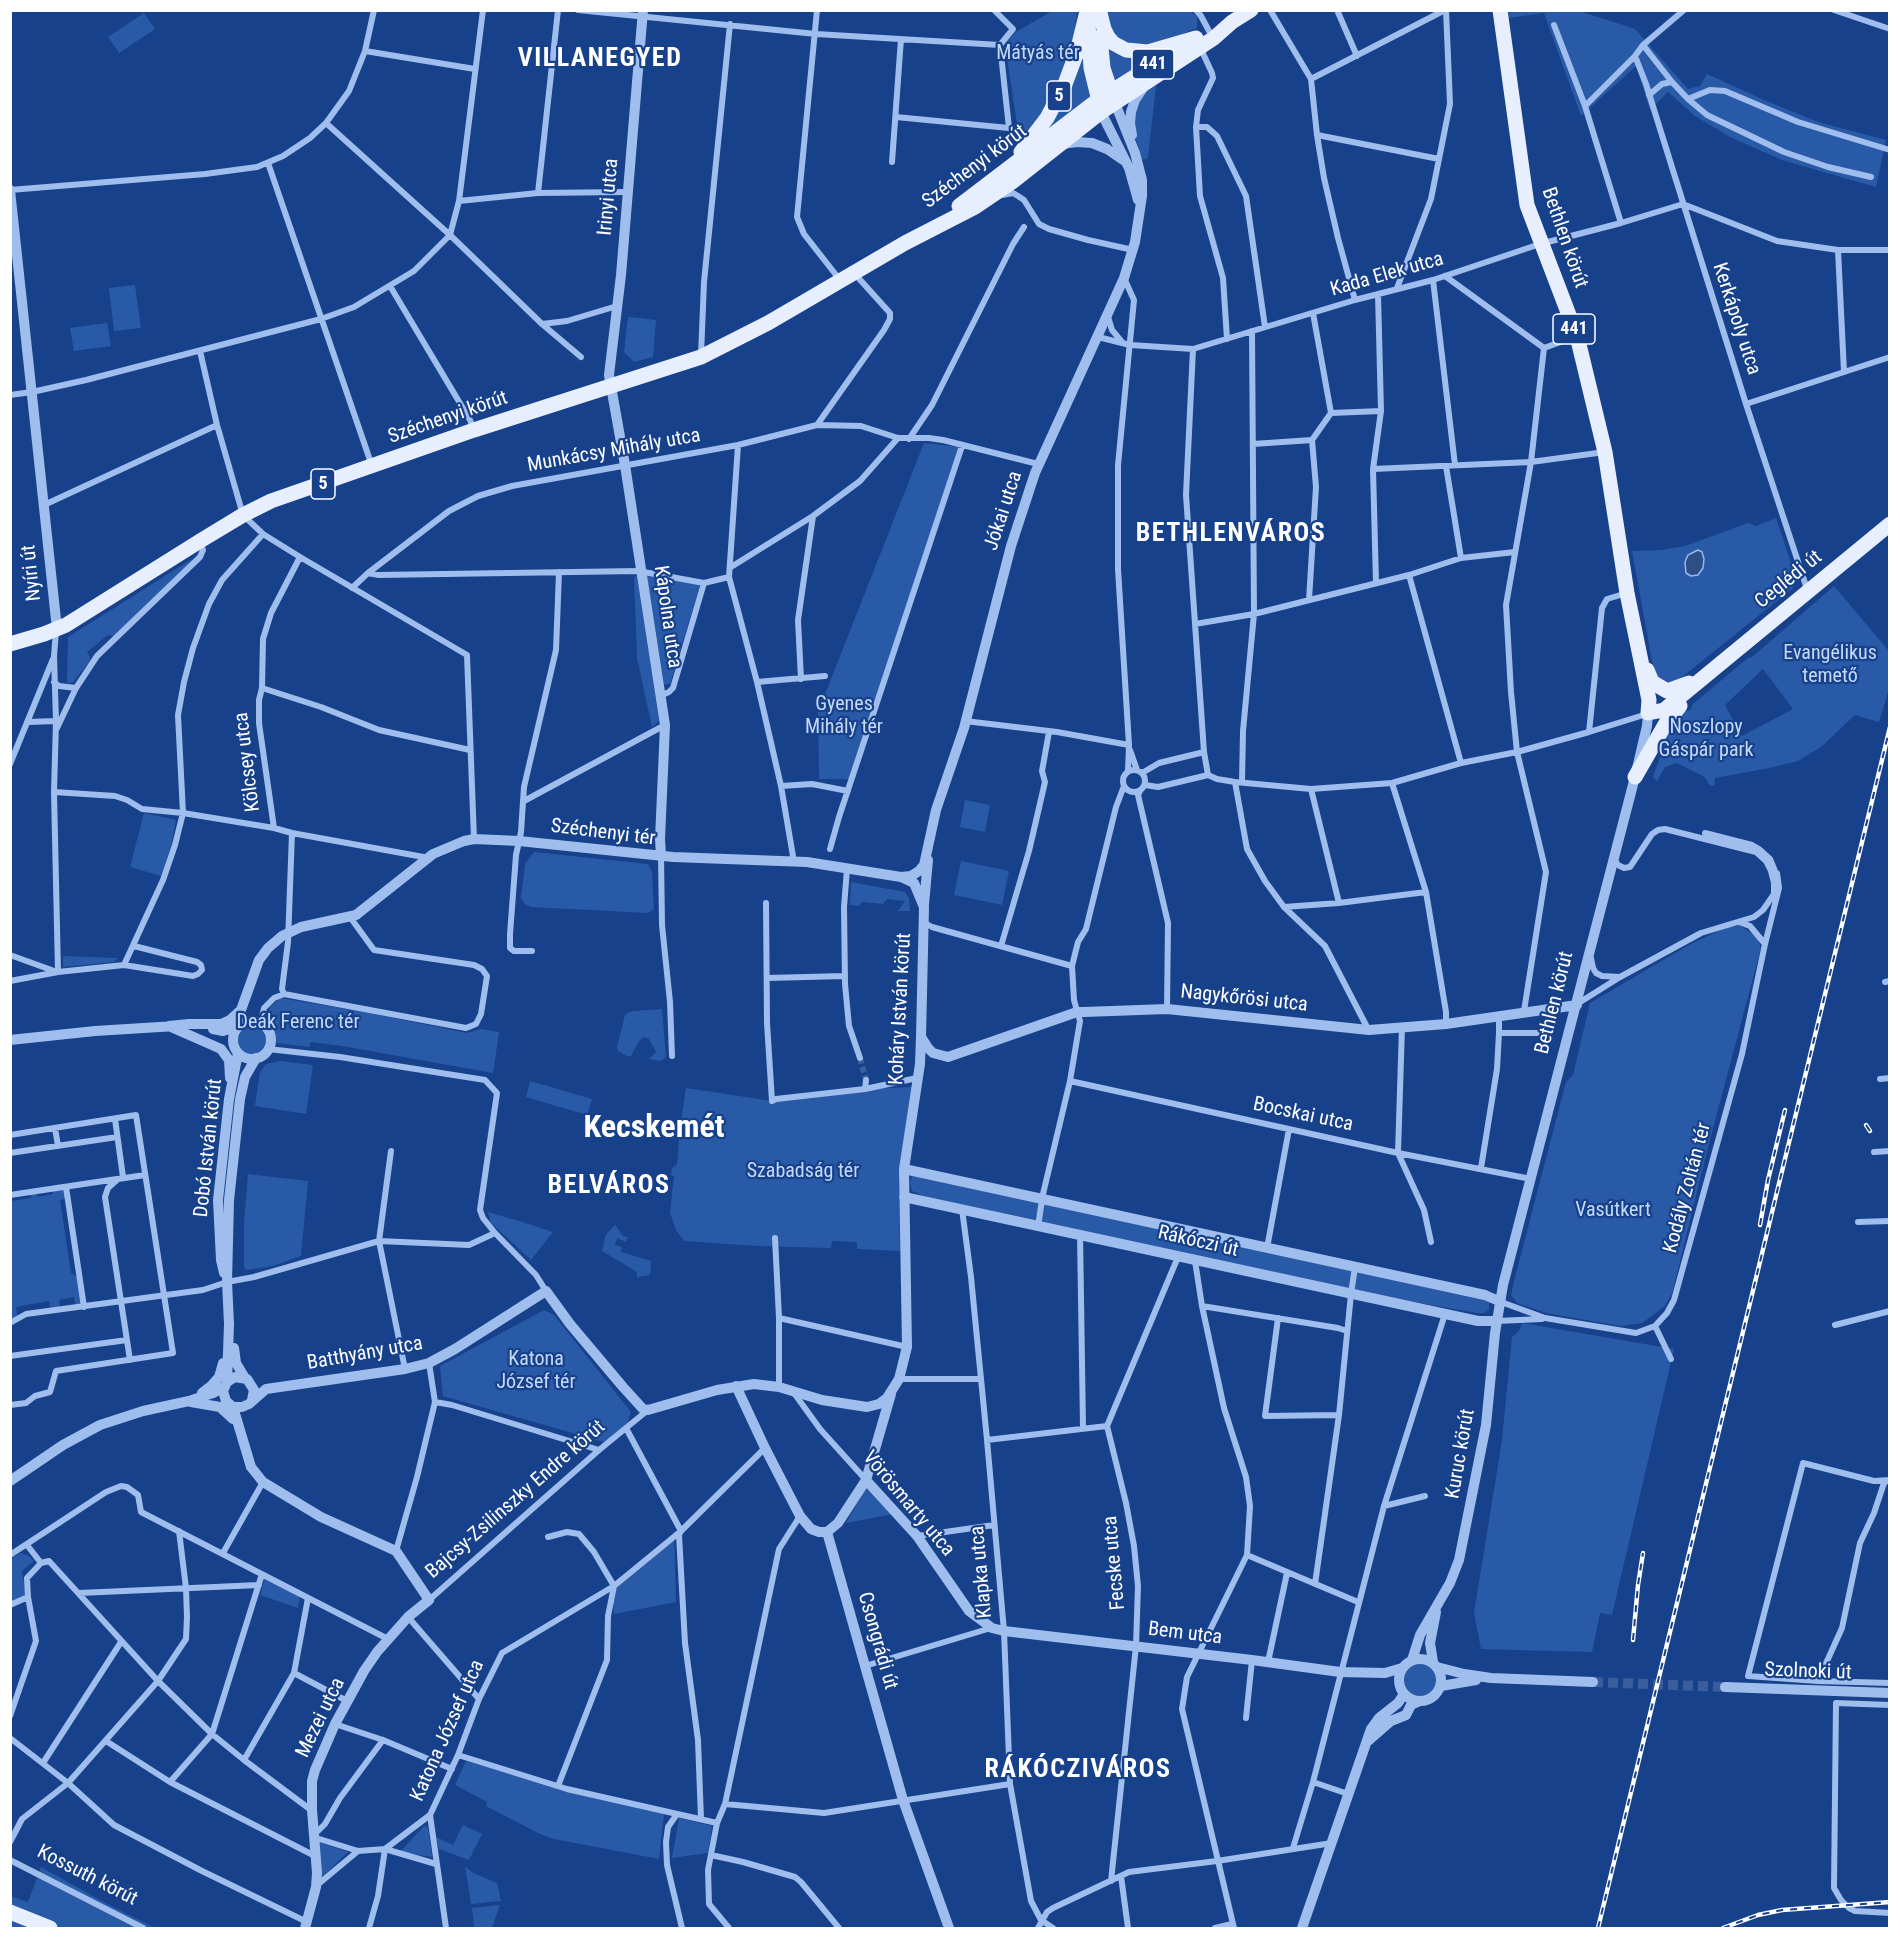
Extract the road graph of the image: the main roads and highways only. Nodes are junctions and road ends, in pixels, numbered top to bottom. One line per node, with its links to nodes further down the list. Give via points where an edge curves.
1 (1251, 10): 4 (main road, 441, via 1214,38)
2 (1500, 10): 10 (main road, Bethlen körút / 441, via 1527,205 1577,336 1605,452)
3 (1094, 11): 4 (main road, via 1108,37 1126,50 1148,52); 5 (main road); 6 (main road, 5, via 1047,118)
4 (1202, 38): 5 (main road, 441); 5 (main road, 441, via 1155,75)
5 (1106, 102): 6 (main road, Széchenyi körút / 5); 7 (main road, Széchenyi körút / 5, via 1012,182 975,207)
6 (1008, 169): 7 (main road, Széchenyi körút / 5)
7 (905, 243): 9 (main road, Széchenyi körút / 5, via 768,323 701,357 271,501 57,629)
8 (1890, 524): 11 (main road, Ceglédi út)
9 (10, 645)
10 (1639, 651): 11 (main road, via 1652,682 1667,691); 11 (main road, 441, via 1648,713 1664,710)
11 (1715, 668): 12 (main road, via 1666,723)
12 (1635, 777)
13 (10, 1912): 14 (main road)
14 (50, 1929)

